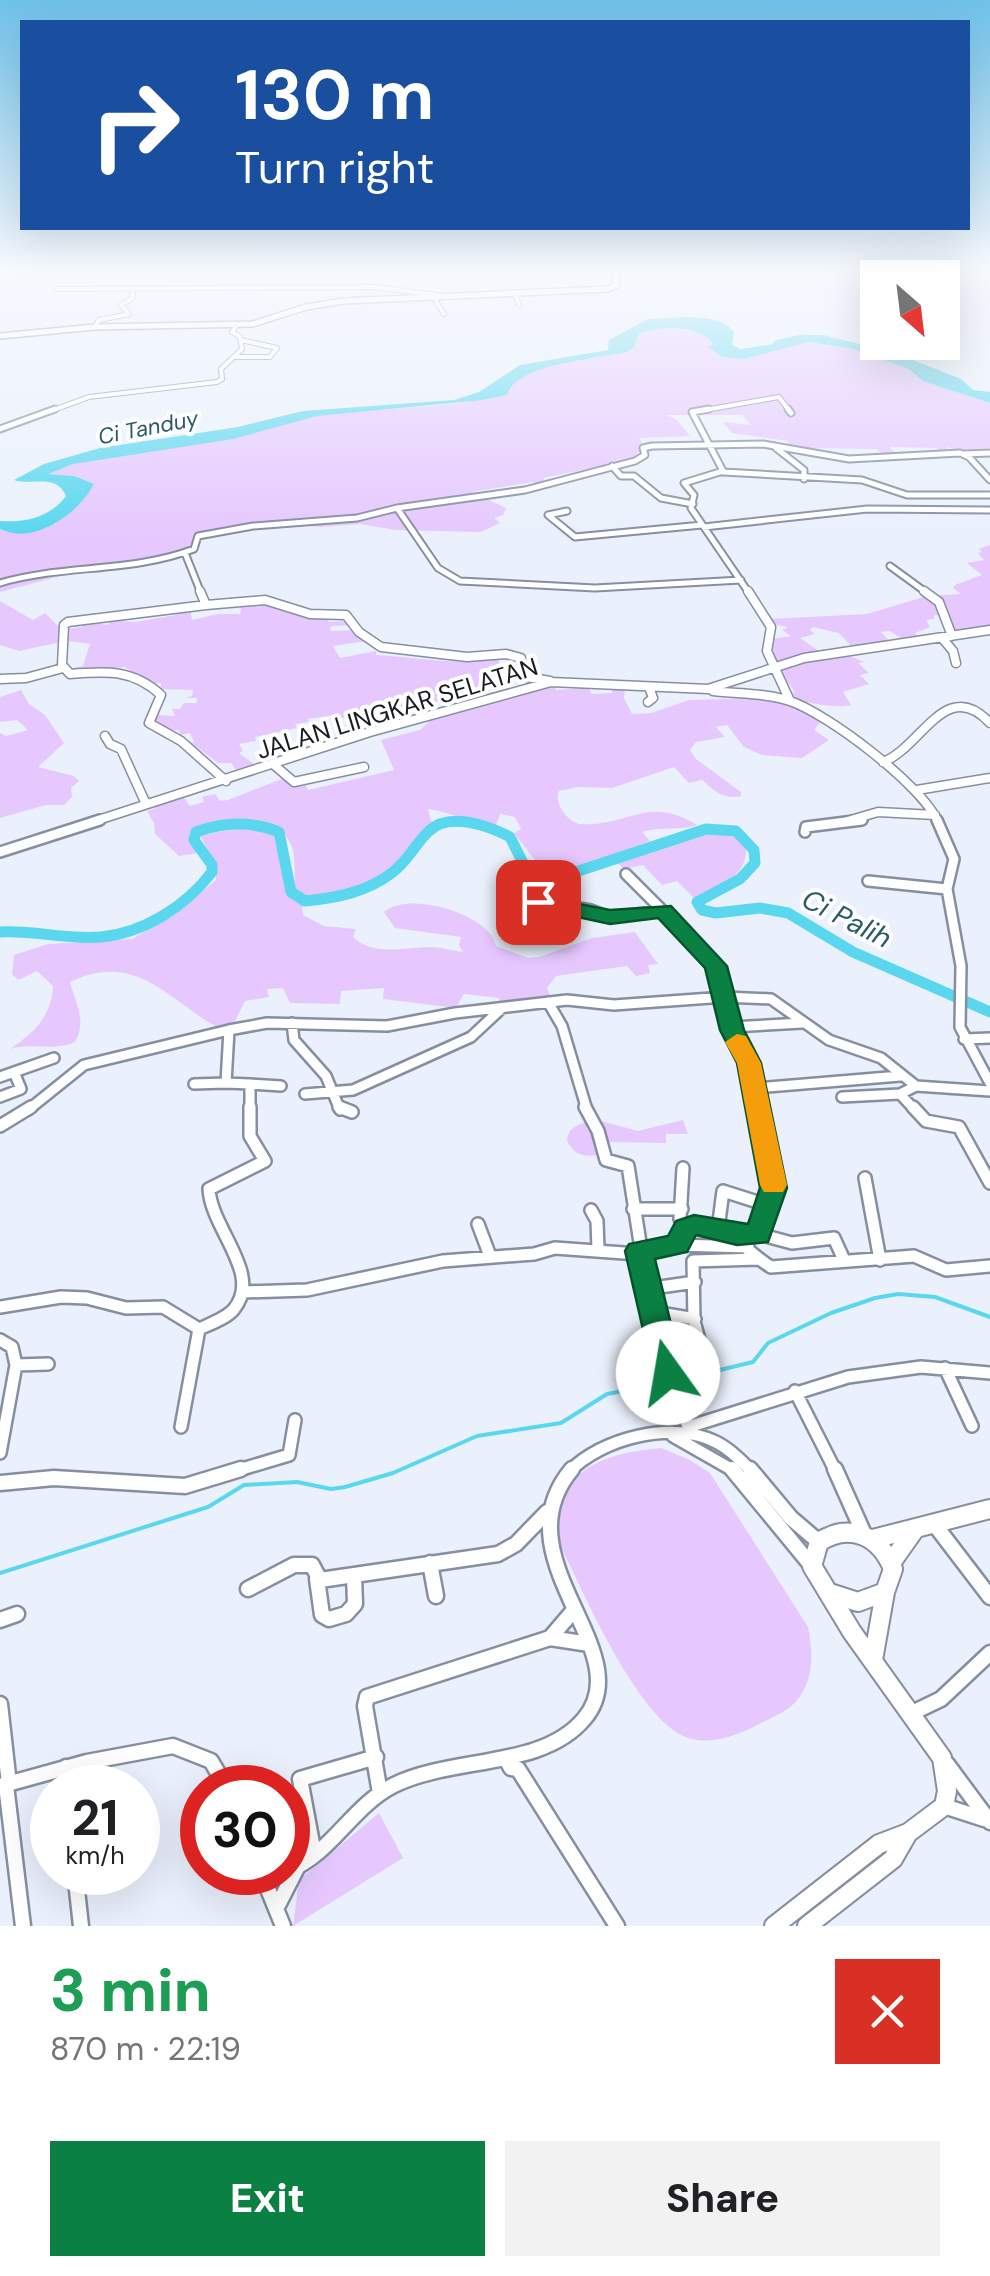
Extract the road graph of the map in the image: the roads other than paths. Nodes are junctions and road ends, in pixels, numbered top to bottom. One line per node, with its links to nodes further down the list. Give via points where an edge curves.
1 (271, 356): 2 (street)
2 (238, 357): 4 (street, via 221,369 217,382 89,397)
3 (791, 413): 5 (street, via 779,396 692,412)
4 (0, 429)
5 (712, 444): 6 (street); 10 (street, via 645,447 643,457); 11 (street)
6 (776, 448): 9 (street); 12 (street, via 805,470)
7 (990, 452): 8 (street)
8 (964, 454): 9 (street); 14 (street)
9 (838, 458): 13 (street)
10 (612, 466): 16 (street, via 661,498); 17 (street, via 525,490)
11 (723, 472): 12 (street); 16 (street, via 684,481)
12 (804, 479): 13 (street)
13 (846, 480): 15 (street, via 908,495)
14 (990, 480)
15 (990, 495)
16 (693, 504): 20 (street)
17 (396, 508): 21 (street, via 210,533 198,536 196,547); 23 (street, via 434,562 456,580 605,590)
18 (568, 510): 20 (street, via 548,515 576,537)
19 (990, 510): 20 (street, via 867,509)
20 (703, 526): 23 (street)
21 (185, 553): 24 (street); 25 (street)
22 (890, 566): 27 (street, via 938,602)
23 (741, 580): 30 (street, via 772,628)
24 (0, 583)
25 (206, 605): 31 (street, via 68,622); 33 (street, via 264,600 310,614 346,614 381,647 467,657 511,654 520,658 527,677)
26 (990, 630): 27 (street, JALAN LINGKAR SELATAN)
27 (952, 636): 28 (street, JALAN LINGKAR SELATAN)
28 (942, 638): 29 (street); 30 (street, JALAN LINGKAR SELATAN)
29 (956, 663)
30 (772, 666): 35 (street, JALAN LINGKAR SELATAN); 36 (street)
31 (62, 668): 32 (street); 46 (street, via 70,674 122,670 149,685 160,695 149,724 181,741)
32 (0, 679)
33 (558, 682): 34 (street, JALAN LINGKAR SELATAN); 43 (street, JALAN LINGKAR SELATAN)
34 (649, 687): 35 (street, JALAN LINGKAR SELATAN); 37 (street)
35 (708, 689): 36 (street)
36 (790, 701): 42 (street)
37 (648, 702)
38 (990, 706): 39 (street)
39 (980, 709): 40 (street); 42 (street, via 944,712 902,755)
40 (990, 724)
41 (105, 736): 48 (street, via 120,748)
42 (883, 762): 47 (street)
43 (273, 764): 44 (street, via 294,782); 46 (street, JALAN LINGKAR SELATAN)
44 (364, 767)
45 (990, 778): 47 (street)
46 (226, 780): 48 (street, JALAN LINGKAR SELATAN)
47 (917, 790): 49 (street)
48 (146, 804): 51 (street, JALAN LINGKAR SELATAN)
49 (934, 814): 50 (street, via 878,812 863,820 814,824); 55 (street, via 954,859)
50 (806, 832)
51 (0, 852)
52 (626, 874): 56 (street)
53 (868, 881): 55 (street)
54 (526, 888): 56 (street, via 524,899 610,917)
55 (947, 889): 65 (street)
56 (663, 911): 57 (street, via 716,966)
57 (725, 996): 58 (street, via 614,1005); 60 (street, via 771,999); 62 (street)
58 (548, 1002): 59 (street); 89 (street, via 606,1160 628,1166)
59 (502, 1008): 61 (street, via 365,1027); 79 (street, via 457,1044)
60 (802, 1022): 62 (street); 69 (street, via 838,1044 881,1058)
61 (292, 1023): 63 (street); 79 (street, via 294,1040)
62 (731, 1027): 76 (street)
63 (230, 1030): 70 (street); 84 (street, via 84,1065)
64 (990, 1038): 65 (street)
65 (964, 1040): 71 (street)
66 (54, 1058): 68 (street)
67 (3, 1061): 68 (street)
68 (8, 1074): 81 (street, via 21,1089)
69 (900, 1076): 75 (street); 76 (street)
70 (226, 1083): 72 (street); 73 (street)
71 (990, 1083)
72 (194, 1084)
73 (250, 1084): 74 (street); 110 (street, via 250,1136 264,1161 208,1191 210,1210 240,1262)
74 (282, 1086)
75 (916, 1086): 77 (street); 80 (street)
76 (755, 1088): 88 (street, via 774,1188)
77 (990, 1091)
78 (305, 1094): 79 (street)
79 (333, 1094): 83 (street, via 340,1112)
80 (900, 1094): 82 (street); 87 (street, via 926,1121 958,1127)
81 (0, 1097)
82 (842, 1098)
83 (352, 1112)
84 (0, 1126)
85 (683, 1168): 90 (street)
86 (866, 1178): 106 (street)
87 (990, 1183)
88 (770, 1206): 94 (street, via 723,1191); 96 (street)
89 (633, 1209): 90 (street); 101 (street)
90 (682, 1209): 93 (street)
91 (590, 1210): 100 (street)
92 (478, 1224): 102 (street)
93 (686, 1228): 94 (street); 97 (street)
94 (718, 1229): 95 (street)
95 (737, 1234): 96 (street); 99 (street)
96 (758, 1234): 105 (street, via 792,1243 834,1238)
97 (677, 1245): 98 (street); 101 (street)
98 (695, 1246): 99 (street); 103 (street)
99 (748, 1246): 104 (street)
100 (598, 1249): 101 (street, via 607,1255); 102 (street)
101 (640, 1252): 109 (street)
102 (490, 1256): 110 (street, via 307,1290)
103 (696, 1259): 104 (street); 108 (street)
104 (758, 1259): 105 (street, via 794,1268)
105 (844, 1260): 106 (street)
106 (880, 1260): 107 (street, via 914,1256 953,1270)
107 (990, 1266)
108 (695, 1282): 109 (street); 113 (street)
109 (646, 1289): 112 (street)
110 (243, 1292): 114 (street, via 233,1312)
111 (0, 1306): 114 (street, via 66,1297 126,1308 158,1306)
112 (654, 1312): 113 (street); 122 (street)
113 (695, 1319): 116 (street)
114 (199, 1329): 125 (street)
115 (0, 1340): 118 (street, via 12,1347)
116 (704, 1358)
117 (48, 1364): 118 (street)
118 (16, 1365): 128 (street)
119 (946, 1368): 120 (street); 121 (street, via 848,1376); 124 (street)
120 (990, 1373)
121 (795, 1391): 126 (street); 135 (street)
122 (674, 1392): 126 (street)
123 (295, 1420): 130 (street, via 288,1455 188,1486 54,1478)
124 (972, 1426)
125 (181, 1427)
126 (689, 1430): 127 (street); 129 (street, via 714,1442)
127 (673, 1436): 129 (street); 132 (street, via 633,1438 591,1453 571,1469)
128 (0, 1453)
129 (739, 1467): 136 (street); 139 (street)
130 (0, 1483)
131 (990, 1509): 133 (main road)
132 (547, 1512): 138 (street, via 509,1550); 147 (street, via 552,1558)
133 (933, 1523): 134 (main road); 146 (street)
134 (915, 1529): 135 (main road); 137 (main road)
135 (868, 1537): 136 (main road, via 834,1532); 137 (main road)
136 (819, 1542): 139 (main road)
137 (891, 1563): 143 (main road)
138 (430, 1564): 140 (street); 145 (street)
139 (812, 1566): 144 (main road)
140 (354, 1575): 141 (street); 141 (street, via 355,1604 329,1619 322,1614)
141 (317, 1579): 142 (street, via 304,1562)
142 (248, 1589)
143 (885, 1592): 144 (main road, via 856,1602); 153 (main road)
144 (830, 1593): 153 (main road)
145 (436, 1596)
146 (990, 1598)
147 (574, 1610): 150 (street); 151 (street)
148 (17, 1614): 149 (street)
149 (0, 1620)
150 (550, 1638): 151 (street); 156 (street, via 372,1694 364,1706)
151 (589, 1644): 158 (street, via 600,1689 594,1706 565,1736)
152 (990, 1653): 155 (street, via 942,1699)
153 (873, 1660): 155 (main road)
154 (0, 1704): 162 (street)
155 (910, 1714): 157 (main road)
156 (376, 1757): 163 (street); 167 (street, via 299,1782)
157 (942, 1758): 164 (main road); 165 (street)
158 (515, 1761): 163 (street, via 438,1771); 176 (street)
159 (76, 1765): 160 (street, via 173,1746)
160 (213, 1765)
161 (30, 1778): 162 (street)
162 (5, 1785): 173 (street)
163 (380, 1794): 167 (street)
164 (944, 1806): 165 (street); 166 (main road)
165 (990, 1822)
166 (908, 1833): 177 (main road, via 880,1844); 178 (main road, via 893,1858)
167 (314, 1854): 168 (street)
168 (310, 1857)
169 (78, 1895): 174 (street)
170 (270, 1895): 172 (street)
171 (282, 1895): 172 (street)
172 (276, 1909): 175 (street)
173 (22, 1926)
174 (81, 1926)
175 (283, 1926)
176 (617, 1926)
177 (774, 1926)
178 (807, 1926)

